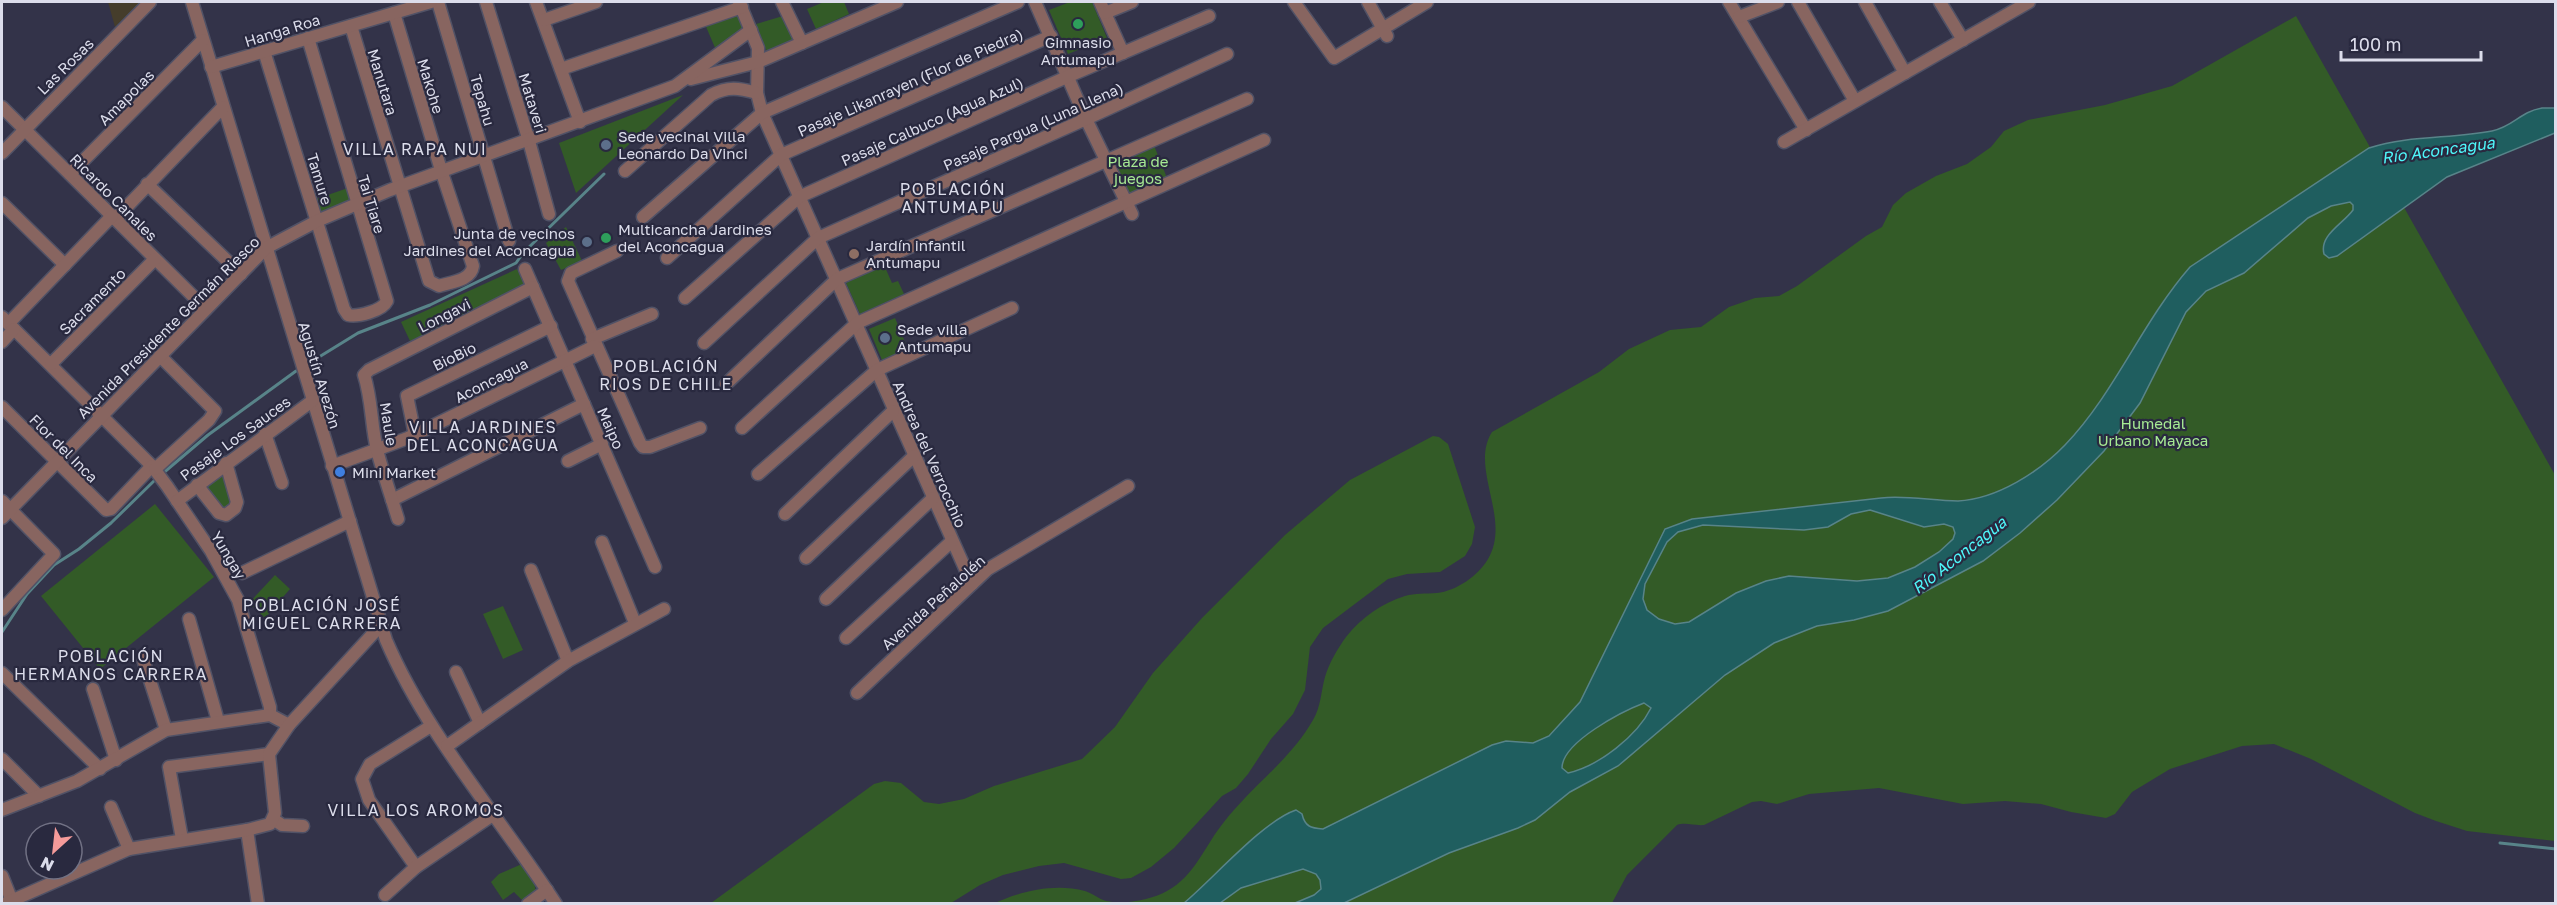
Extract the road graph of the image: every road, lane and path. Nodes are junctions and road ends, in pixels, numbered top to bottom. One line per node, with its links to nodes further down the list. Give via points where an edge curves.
1 (150, 2): 53 (street, Las Rosas)
2 (192, 2): 33 (street, Agustín Avezón)
3 (431, 2): 24 (street, Hanga Roa)
4 (438, 2): 59 (street, Tepahu)
5 (486, 2): 56 (street, Mataveri)
6 (536, 2): 27 (street)
7 (596, 2): 27 (street)
8 (782, 2): 35 (street)
9 (897, 2): 35 (street, Avenida Presidente Germán Riesco)
10 (1018, 2): 50 (street)
11 (1035, 2): 31 (street)
12 (1132, 2): 23 (street)
13 (1294, 2): 30 (street, via 1334,58)
14 (1368, 2): 30 (street)
15 (1427, 2): 30 (street)
16 (1730, 2): 26 (street)
17 (1778, 2): 26 (street)
18 (1798, 2): 47 (street)
19 (1864, 2): 42 (street)
20 (1940, 2): 34 (street)
21 (741, 4): 29 (street, Andrea del Verrocchio); 41 (street)
22 (2020, 4): 34 (street)
23 (1103, 7): 37 (street)
24 (393, 13): 28 (street, Hanga Roa); 62 (street, Makohe)
25 (1209, 16): 37 (street, Pasaje Calbuco (Agua Azul))
26 (1739, 17): 54 (street)
27 (544, 20): 41 (street)
28 (351, 26): 32 (street, Hanga Roa); 66 (street, Manutara)
29 (751, 30): 39 (street, Andrea del Verrocchio); 44 (street, Avenida Presidente Germán Riesco)
30 (1385, 32)
31 (1051, 36): 43 (street); 60 (street, Pasaje Likanrayen (Flor de Piedra))
32 (308, 38): 36 (street, Hanga Roa); 70 (street, Tai Tiare)
33 (203, 40): 40 (street, Agustín Avezón); 64 (street, Amapolas)
34 (1963, 40): 42 (street)
35 (802, 42): 39 (street, Avenida Presidente Germán Riesco)
36 (264, 51): 40 (street, Hanga Roa); 75 (street, Tamure)
37 (1123, 53): 43 (street, Pasaje Calbuco (Agua Azul))
38 (1227, 54): 51 (street, Pasaje Pargua (Luna Llena))
39 (758, 62): 44 (street, Avenida Presidente Germán Riesco); 45 (street, Andrea del Verrocchio)
40 (211, 67): 49 (street, Agustín Avezón)
41 (561, 69): 52 (street)
42 (1905, 73): 47 (street)
43 (1069, 76): 51 (street); 67 (street, Pasaje Calbuco (Agua Azul))
44 (684, 81): 52 (street, Avenida Presidente Germán Riesco)
45 (757, 93): 50 (street, Andrea del Verrocchio); 63 (street, via 735,87 711,95)
46 (1247, 99): 61 (street)
47 (1855, 101): 54 (street)
48 (2, 107): 53 (street, Ricardo Canales)
49 (223, 107): 65 (street); 78 (street, Agustín Avezón)
50 (762, 113): 60 (street, Andrea del Verrocchio); 73 (street)
51 (1086, 119): 61 (street); 76 (street, Pasaje Pargua (Luna Llena))
52 (580, 122): 56 (street, Avenida Presidente Germán Riesco)
53 (24, 129): 58 (street, Las Rosas); 64 (street, Ricardo Canales)
54 (1806, 130): 57 (street)
55 (1264, 140): 68 (street)
56 (530, 141): 59 (street, Avenida Presidente Germán Riesco); 71 (street, Mataveri)
57 (1784, 142)
58 (2, 153)
59 (483, 155): 62 (street, Avenida Presidente Germán Riesco); 77 (street, Tepahu)
60 (781, 155): 67 (street, Andrea del Verrocchio); 80 (street, Pasaje Likanrayen (Flor de Piedra))
61 (1106, 161): 68 (street); 85 (street)
62 (441, 170): 66 (street, Avenida Presidente Germán Riesco); 86 (street, Makohe, via 473,271 468,277 439,286)
63 (625, 171)
64 (70, 174): 74 (street, Ricardo Canales)
65 (147, 184): 74 (street); 84 (street)
66 (399, 187): 70 (street, Avenida Presidente Germán Riesco); 86 (street, Manutara)
67 (800, 197): 76 (street, Andrea del Verrocchio); 88 (street, Pasaje Calbuco (Agua Azul))
68 (1126, 202): 72 (street); 94 (street)
69 (2, 203): 82 (street)
70 (356, 204): 75 (street, Avenida Presidente Germán Riesco); 92 (street, Tai Tiare, via 387,301 382,308)
71 (549, 213)
72 (1132, 214)
73 (643, 217)
74 (113, 218): 81 (street, Ricardo Canales); 82 (street)
75 (317, 221): 78 (street, Avenida Presidente Germán Riesco); 92 (street, Tamure)
76 (818, 238): 85 (street, Andrea del Verrocchio); 98 (street, Pasaje Pargua (Luna Llena))
77 (509, 241)
78 (266, 248): 84 (street, Avenida Presidente Germán Riesco); 105 (street, Agustín Avezón)
79 (617, 251): 97 (street, via 567,277)
80 (667, 258)
81 (154, 259): 90 (street, Ricardo Canales); 101 (street, Sacramento)
82 (65, 265): 93 (street)
83 (525, 269): 87 (street, Maipo)
84 (241, 274): 90 (street, Avenida Presidente Germán Riesco)
85 (837, 279): 94 (street, Andrea del Verrocchio); 104 (street)
86 (432, 284)
87 (533, 287): 95 (street, Maipo); 102 (street, Longavi)
88 (685, 298)
89 (1012, 308): 103 (street)
90 (206, 309): 99 (street, Avenida Presidente Germán Riesco)
91 (652, 314): 97 (street, Aconcagua)
92 (348, 315)
93 (8, 323): 96 (street); 101 (street)
94 (857, 323): 103 (street, Andrea del Verrocchio); 111 (street)
95 (551, 326): 100 (street, Maipo); 113 (street, BioBio, via 407,396)
96 (2, 342)
97 (594, 342): 100 (street, Aconcagua); 110 (street, via 643,447)
98 (704, 343)
99 (160, 356): 109 (street, Avenida Presidente Germán Riesco); 121 (street, via 216,411)
100 (565, 360): 106 (street, Maipo); 113 (street, Aconcagua)
101 (51, 364): 109 (street)
102 (369, 370): 115 (street, Maule, via 364,375)
103 (877, 370): 108 (street, Andrea del Verrocchio); 122 (street)
104 (726, 384)
105 (312, 401): 112 (street, Pasaje Los Sauces); 120 (street, Agustín Avezón)
106 (584, 404): 114 (street, Maipo); 127 (street)
107 (2, 406): 118 (street, Flor del Inca)
108 (893, 411): 116 (street, Andrea del Verrocchio); 130 (street)
109 (102, 415): 118 (street, Avenida Presidente Germán Riesco); 121 (street)
110 (700, 428)
111 (742, 428)
112 (266, 434): 119 (street, Pasaje Los Sauces); 123 (street)
113 (415, 435): 115 (street, Aconcagua)
114 (602, 444): 117 (street); 136 (street, Maipo)
115 (377, 450): 120 (street, Aconcagua); 127 (street, Maule)
116 (914, 456): 126 (street, Andrea del Verrocchio); 135 (street)
117 (568, 460)
118 (56, 462): 121 (street, Flor del Inca, via 106,510); 129 (street, Avenida Presidente Germán Riesco)
119 (226, 464): 124 (street, Pasaje Los Sauces); 124 (street, via 237,504 226,516 219,513)
120 (332, 466): 132 (street, Agustín Avezón)
121 (153, 468): 128 (street, Yungay)
122 (758, 474)
123 (282, 483)
124 (197, 485): 128 (street, Pasaje Los Sauces)
125 (1128, 486): 139 (street, Avenida Peñalolén, via 988,569)
126 (933, 498): 133 (street, Andrea del Verrocchio); 140 (street)
127 (392, 500): 131 (street, Maule)
128 (177, 501): 153 (street, Yungay, via 238,600)
129 (4, 510): 142 (street, via 54,554)
130 (785, 514)
131 (398, 519)
132 (350, 521): 138 (street); 145 (street, Agustín Avezón)
133 (952, 541): 139 (street, Andrea del Verrocchio); 146 (street)
134 (603, 542): 144 (street)
135 (806, 558)
136 (655, 567)
137 (531, 570): 148 (street)
138 (242, 573)
139 (972, 584): 152 (street, Avenida Peñalolén)
140 (826, 599)
141 (664, 609): 144 (street)
142 (2, 610)
143 (189, 619): 154 (street)
144 (635, 623): 148 (street)
145 (381, 625): 156 (street); 157 (street, Agustín Avezón, via 402,678)
146 (846, 638)
147 (143, 659): 158 (street)
148 (568, 661): 155 (street)
149 (456, 672): 155 (street)
150 (2, 674): 163 (street)
151 (93, 689): 162 (street)
152 (857, 693)
153 (270, 715): 154 (street); 156 (street)
154 (218, 721): 158 (street)
155 (480, 723): 159 (street)
156 (289, 725): 160 (street)
157 (431, 726): 159 (street, Agustín Avezón); 174 (street, via 370,764 362,779 369,800)
158 (166, 730): 162 (street)
159 (447, 746): 167 (street, Agustín Avezón)
160 (269, 754): 168 (street); 171 (street, via 169,767)
161 (2, 759): 164 (street)
162 (116, 760): 163 (street)
163 (100, 769): 164 (street)
164 (39, 796): 166 (street)
165 (111, 807): 172 (street)
166 (2, 810)
167 (494, 814): 174 (street); 177 (street, Agustín Avezón)
168 (273, 819): 169 (street, via 282,825); 170 (street, via 266,826)
169 (303, 826)
170 (247, 830): 171 (street); 180 (street)
171 (182, 839): 172 (street)
172 (129, 849): 173 (street)
173 (84, 865)
174 (416, 867): 178 (street)
175 (2, 876): 179 (street)
176 (50, 881): 179 (street)
177 (547, 890): 181 (street); 182 (street, Agustín Avezón)
178 (385, 894)
179 (13, 902)
180 (258, 903)
181 (528, 903)
182 (556, 903)

